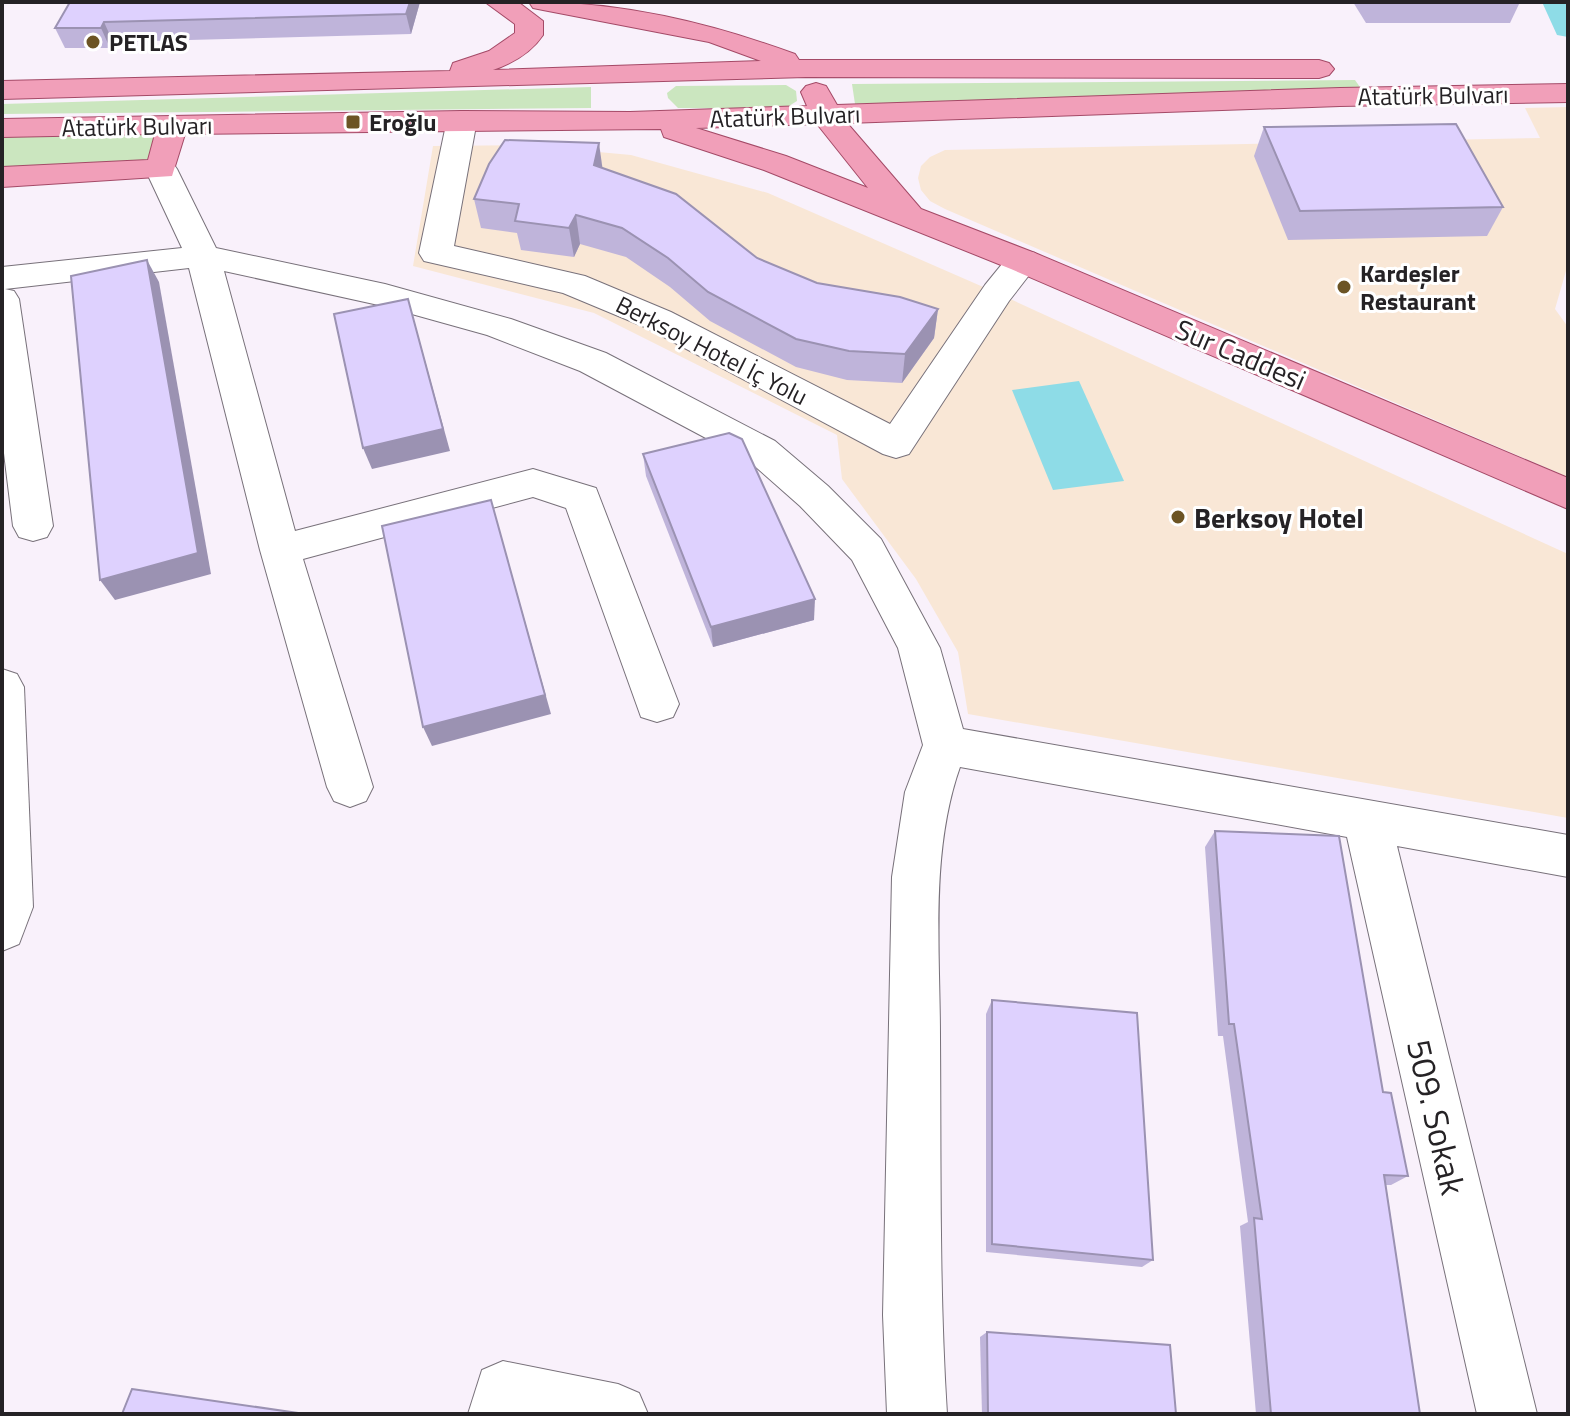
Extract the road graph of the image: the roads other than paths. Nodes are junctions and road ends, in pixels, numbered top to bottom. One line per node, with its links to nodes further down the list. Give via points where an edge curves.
1 (499, 2): 7 (main road, via 529,21 529,35 520,45 466,68)
2 (516, 2): 6 (main road, via 614,40)
3 (543, 2): 5 (main road, via 716,35)
4 (1568, 65): 5 (main road, Atatürk Bulvarı)
5 (806, 68): 6 (main road, Atatürk Bulvarı); 10 (main road, Sur Caddesi)
6 (632, 75): 7 (main road, Atatürk Bulvarı); 12 (main road)
7 (386, 82): 8 (main road, Atatürk Bulvarı)
8 (2, 90)
9 (1568, 93): 10 (main road, Atatürk Bulvarı)
10 (824, 114): 12 (main road, Atatürk Bulvarı); 17 (main road, Sur Caddesi, via 851,152)
11 (462, 120): 12 (main road, Atatürk Bulvarı); 13 (main road, Atatürk Bulvarı); 19 (street, Berksoy Hotel İç Yolu, via 436,253 573,284 659,320 896,444)
12 (630, 121): 17 (main road, Sur Caddesi, via 697,135)
13 (172, 126): 14 (main road, Atatürk Bulvarı); 15 (main road)
14 (2, 128)
15 (161, 169): 16 (main road); 18 (street)
16 (2, 177)
17 (913, 217): 19 (main road, Sur Caddesi)
18 (203, 256): 20 (street); 24 (street); 27 (street, via 385,295 499,327 593,362 762,451 867,550 919,648)
19 (1023, 261): 22 (main road, Sur Caddesi)
20 (2, 278)
21 (2, 299): 23 (street)
22 (1568, 494)
23 (33, 526)
24 (280, 550): 26 (street, via 533,483 582,498); 28 (street)
25 (2, 687): 31 (street, via 9,907)
26 (657, 704)
27 (945, 745): 29 (street); 34 (street, via 928,792 916,877 912,1315)
28 (350, 787)
29 (1367, 821): 30 (street); 35 (street, 509. Sokak)
30 (1568, 856)
31 (2, 928)
32 (498, 1414): 33 (street, via 503,1391)
33 (618, 1414)
34 (917, 1414)
35 (1507, 1414)

